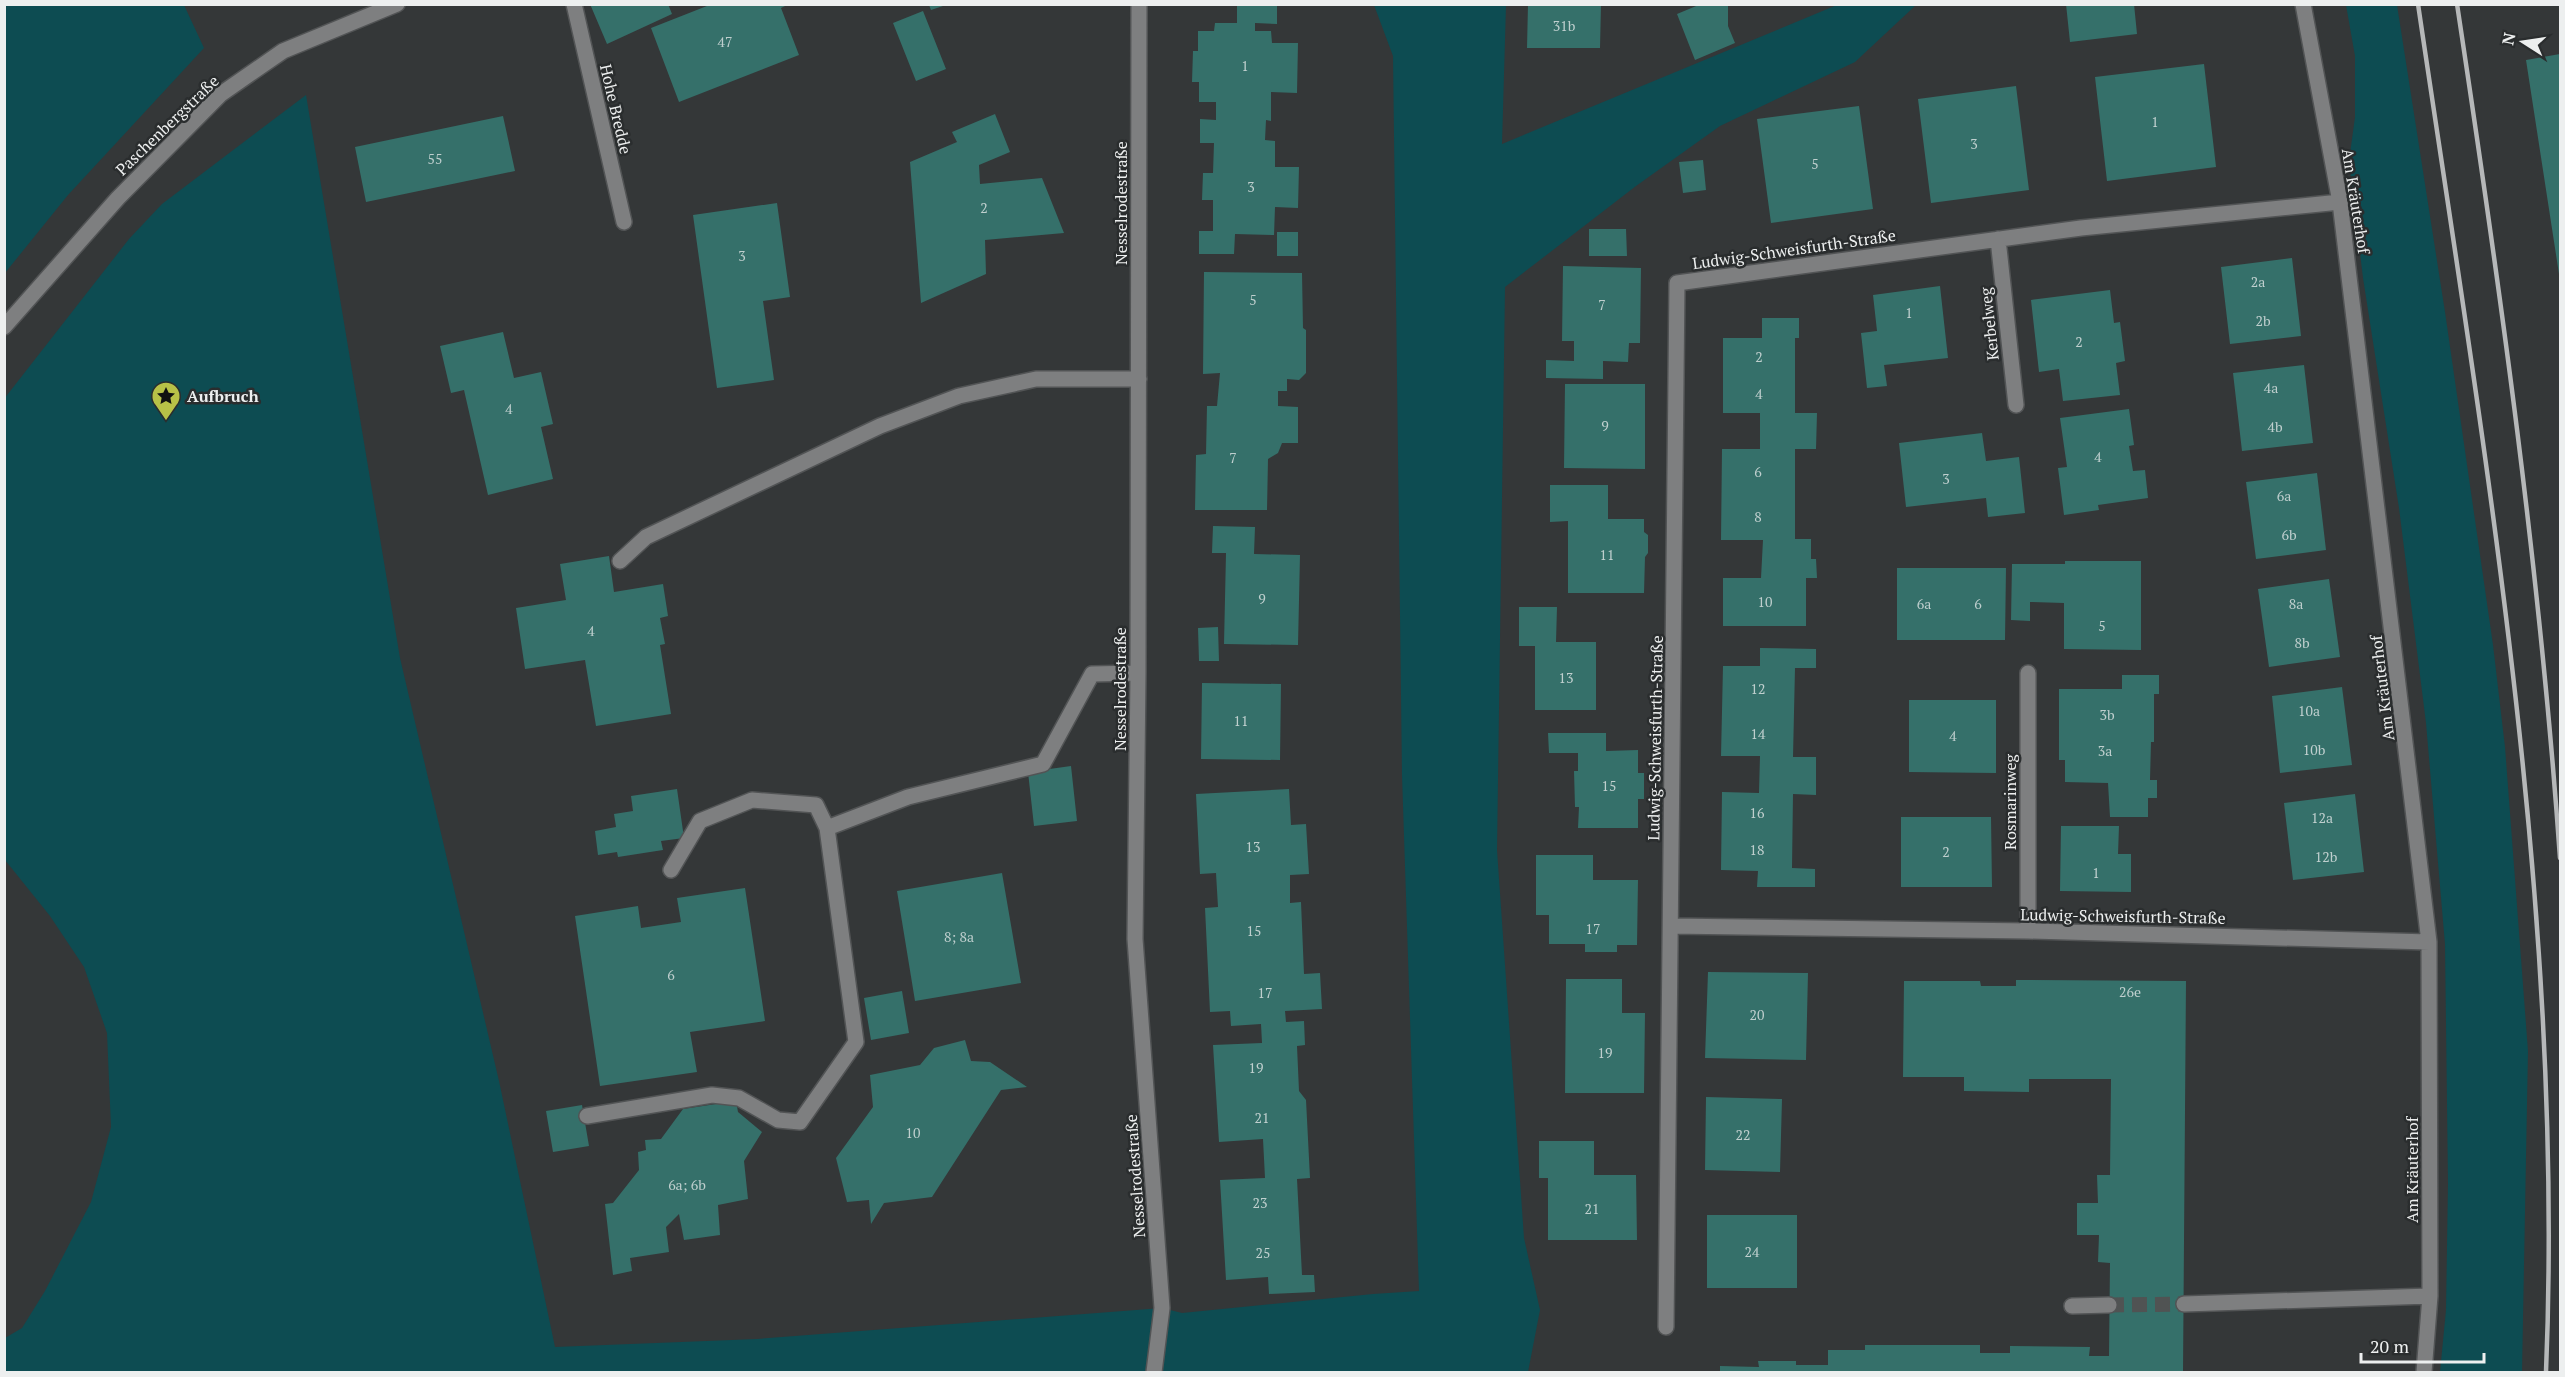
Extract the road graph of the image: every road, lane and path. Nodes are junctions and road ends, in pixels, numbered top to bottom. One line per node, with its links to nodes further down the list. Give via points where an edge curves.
1 (397, 4): 8 (street, Paschenbergstraße, via 283,51 221,94 118,198)
2 (574, 4): 6 (street, Hohe Bredde)
3 (1139, 4): 9 (street, Nesselrodestraße)
4 (2303, 4): 5 (street, Am Kräuterhof)
5 (2340, 202): 7 (street, Ludwig-Schweisfurth-Straße); 18 (street, Am Kräuterhof)
6 (624, 222)
7 (1998, 239): 10 (street, Kerbelweg); 16 (street, Ludwig-Schweisfurth-Straße, via 1677,283)
8 (4, 327)
9 (1139, 379): 11 (street, via 1036,379 959,396 880,426 646,537); 13 (street, Nesselrodestraße)
10 (2016, 405)
11 (620, 561)
12 (2028, 673): 17 (street, Rosmarinweg)
13 (1138, 674): 14 (street, via 1092,674 1042,764 908,797); 25 (street, Nesselrodestraße, via 1135,939 1162,1308)
14 (827, 828): 15 (street, via 816,805 752,800 700,821); 19 (street, via 855,1042 800,1122 778,1119 740,1098 712,1095)
15 (671, 870)
16 (1671, 926): 17 (street, Ludwig-Schweisfurth-Straße); 24 (street, Ludwig-Schweisfurth-Straße)
17 (2028, 931): 18 (street, Ludwig-Schweisfurth-Straße)
18 (2430, 942): 20 (street, Am Kräuterhof)
19 (587, 1116)
20 (2430, 1296): 21 (street); 26 (street, Am Kräuterhof)
21 (2184, 1304)
22 (2109, 1305): 23 (street)
23 (2072, 1306)
24 (1666, 1328)
25 (1154, 1372)
26 (2424, 1372)

